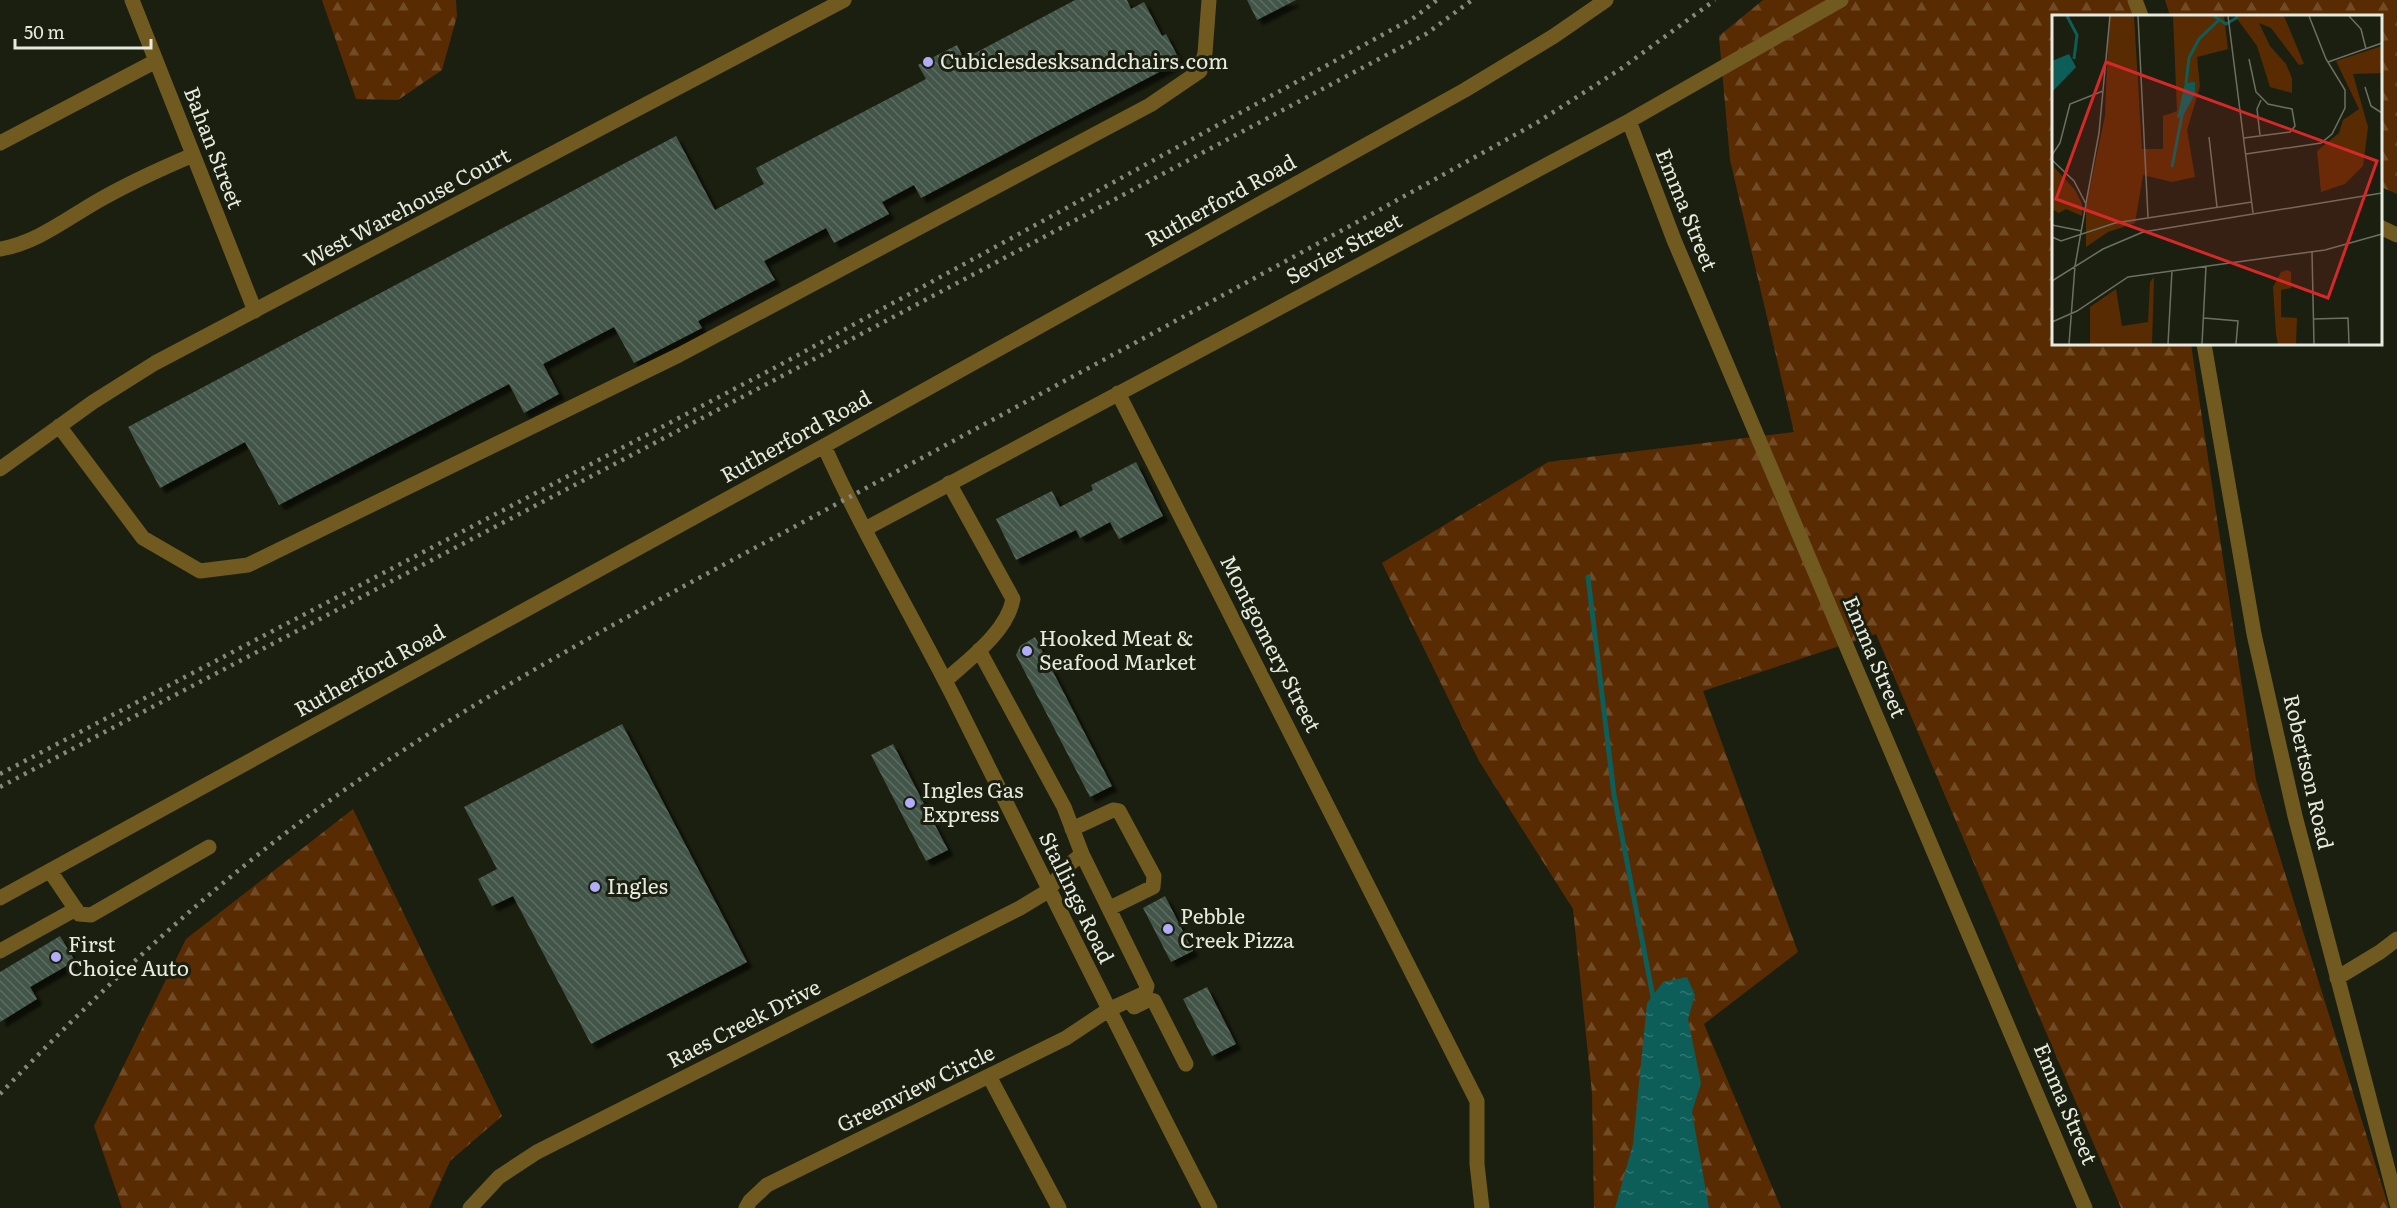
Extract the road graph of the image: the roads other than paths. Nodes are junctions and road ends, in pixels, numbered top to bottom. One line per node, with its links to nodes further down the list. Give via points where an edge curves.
1 (132, 0): 8 (street, Bahan Street)
2 (844, 0): 15 (street, West Warehouse Court)
3 (1209, 0): 18 (street, via 1200,71 1150,105 679,355 248,565 200,571 143,538)
4 (1606, 0): 19 (street, Rutherford Road, via 1465,90)
5 (1841, 0): 9 (street, Sevier Street)
6 (2135, 0): 7 (street)
7 (2141, 15)
8 (156, 62): 10 (street); 11 (street, Bahan Street)
9 (1629, 121): 17 (street, Sevier Street); 45 (street, Emma Street, via 1674,240)
10 (0, 143)
11 (193, 155): 14 (street, via 106,197 65,223); 15 (street, Bahan Street)
12 (2382, 228): 13 (street)
13 (2397, 235)
14 (0, 249)
15 (255, 311): 18 (street, West Warehouse Court, via 155,363)
16 (2204, 345): 35 (street, Robertson Road, via 2254,633)
17 (1118, 393): 21 (street, Sevier Street); 44 (street, Montgomery Street, via 1477,1101)
18 (59, 426): 20 (street, West Warehouse Court)
19 (824, 446): 22 (street, Stallings Road); 28 (street, Rutherford Road)
20 (0, 469)
21 (949, 483): 22 (street, Sevier Street); 23 (street, via 1013,599 1010,614)
22 (865, 529): 24 (street, Stallings Road)
23 (979, 650): 24 (street); 25 (street, via 1064,807)
24 (945, 681): 29 (street, Stallings Road)
25 (1072, 829): 27 (street); 31 (street, via 1113,810 1119,811 1154,876 1153,887)
26 (209, 847): 32 (street, via 91,915 79,914)
27 (1082, 854): 29 (street); 31 (street)
28 (50, 871): 30 (street, Rutherford Road); 32 (street)
29 (1048, 891): 36 (street, Stallings Road); 40 (street, Raes Creek Drive, via 537,1152 500,1177)
30 (0, 898)
31 (1110, 908): 36 (street, via 1147,986 1144,993)
32 (76, 909): 34 (street)
33 (2397, 939): 35 (street)
34 (0, 951)
35 (2337, 978): 39 (street, Robertson Road)
36 (1110, 1014): 37 (street, via 1148,1000 1154,1002); 38 (street, Greenview Circle); 43 (street, Stallings Road)
37 (1186, 1064)
38 (989, 1076): 41 (street, Greenview Circle, via 767,1185); 42 (street)
39 (2397, 1204)
40 (470, 1208)
41 (746, 1208)
42 (1059, 1208)
43 (1210, 1208)
44 (1482, 1208)
45 (2085, 1208)

